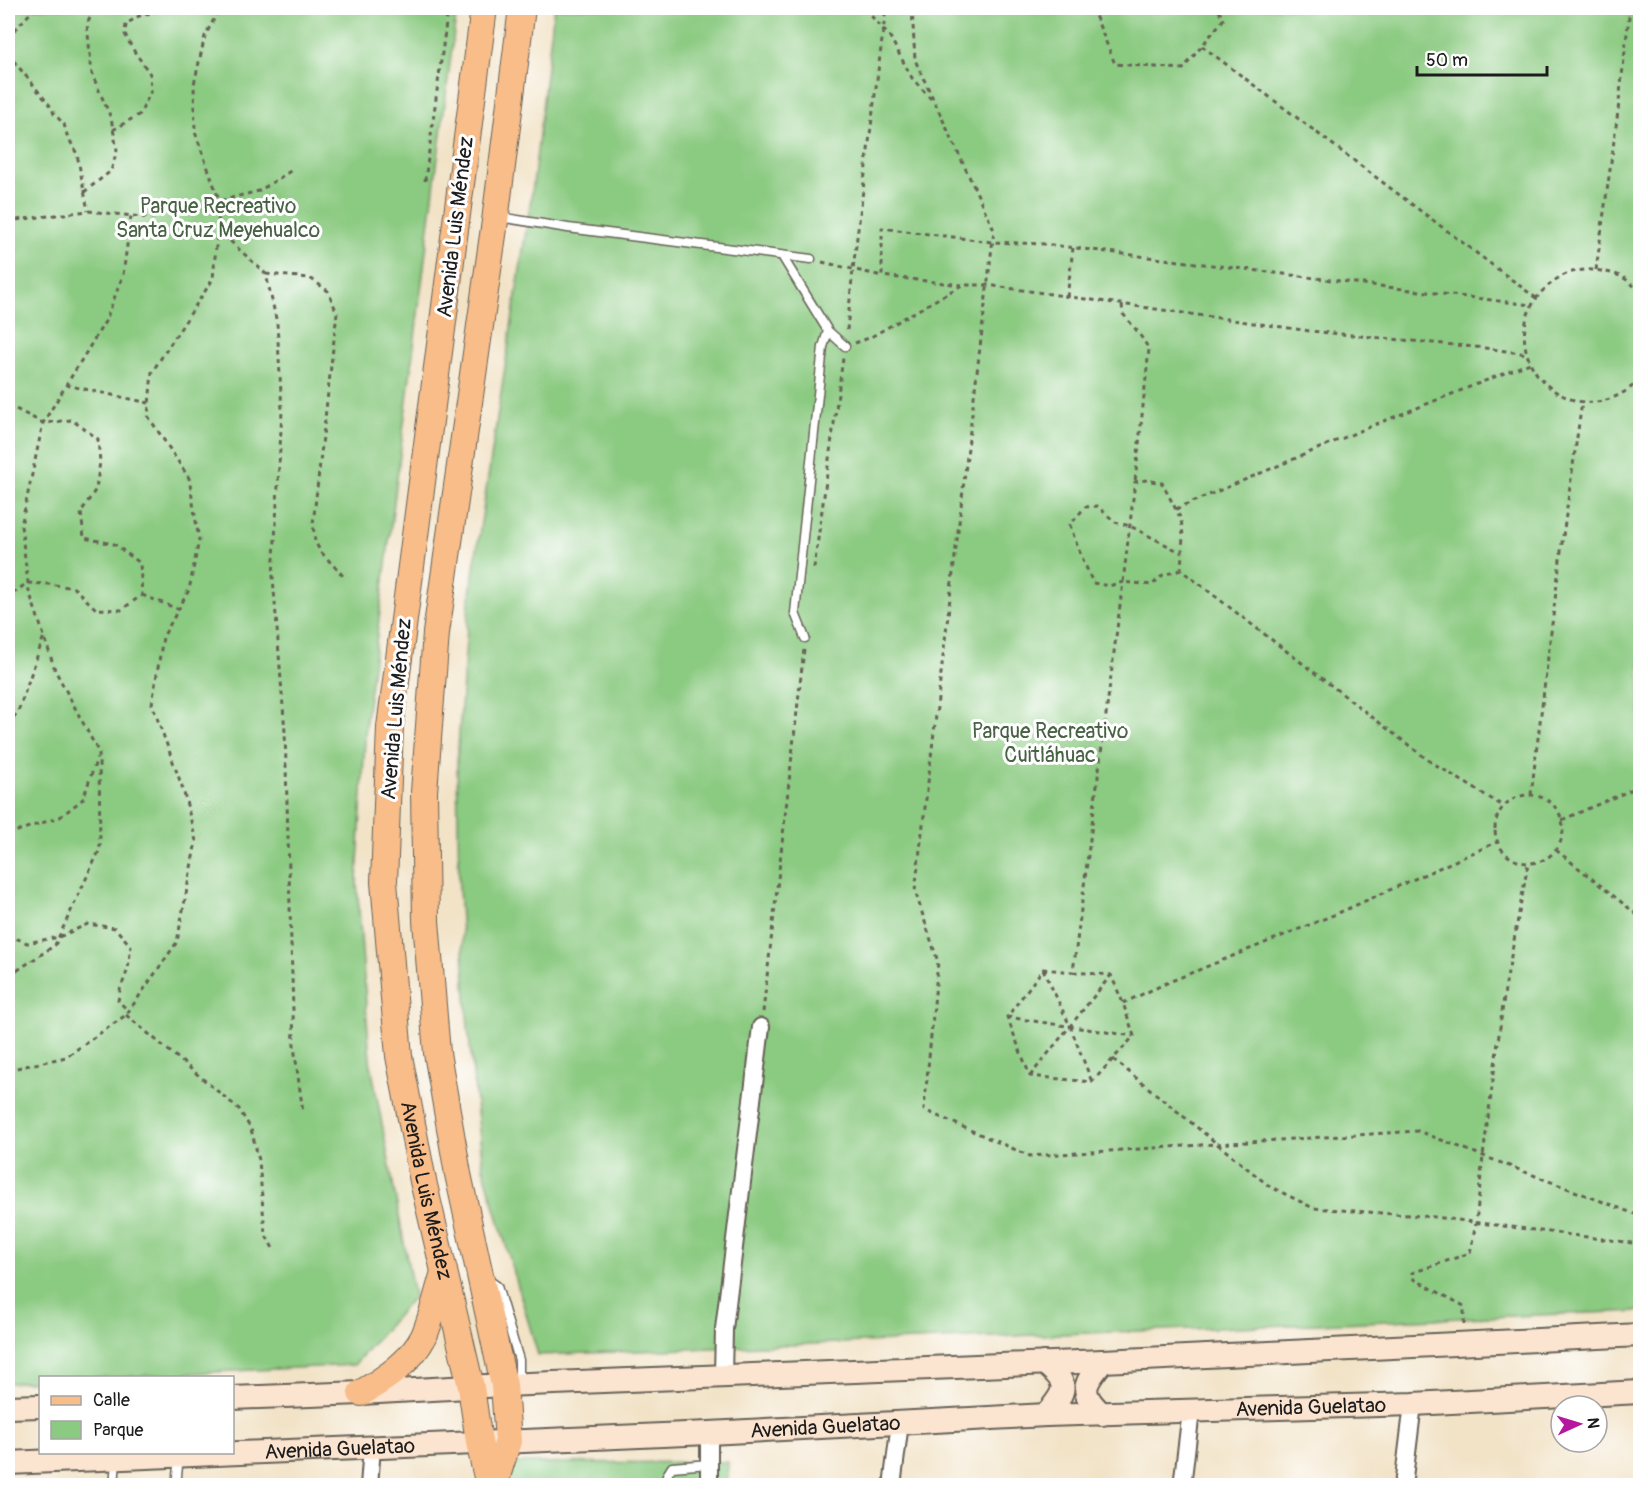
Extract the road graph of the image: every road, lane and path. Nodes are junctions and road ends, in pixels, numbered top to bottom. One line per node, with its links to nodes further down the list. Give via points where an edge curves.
1 (35, 8): 15 (path)
2 (95, 8): 19 (path, via 87,24 92,74)
3 (170, 8): 19 (path, via 139,16 126,24 125,34 150,74 152,91 140,114)
4 (220, 8): 23 (path, via 205,36 194,84 195,132)
5 (448, 8): 21 (path)
6 (484, 8): 33 (main road, Avenida Luis Méndez)
7 (522, 8): 26 (main road, Avenida Luis Méndez)
8 (856, 8): 14 (path, via 865,9)
9 (886, 8): 14 (path)
10 (912, 8): 18 (path, via 915,60)
11 (1092, 8): 16 (path, via 1115,64 1183,69)
12 (1218, 8): 16 (path, via 1223,20)
13 (1630, 8): 36 (path)
14 (883, 30): 18 (path, via 912,78); 35 (path)
15 (8, 37)
16 (1202, 46): 43 (path)
17 (8, 54): 22 (path, via 64,124 77,154)
18 (935, 104): 29 (path, via 994,230)
19 (113, 130): 22 (path, via 117,150 111,171)
20 (292, 170): 23 (path, via 259,191)
21 (425, 181)
22 (84, 192): 24 (path)
23 (220, 202): 25 (path, via 150,218); 28 (path)
24 (88, 211): 25 (path); 27 (path)
25 (131, 216): 53 (path, via 123,274 106,320)
26 (495, 216): 31 (lane); 34 (main road, Avenida Luis Méndez)
27 (8, 220)
28 (217, 229): 37 (path); 55 (path, via 213,279 152,372)
29 (992, 242): 30 (path); 38 (path, via 882,228); 40 (path)
30 (1073, 248): 42 (path); 45 (path)
31 (782, 255): 32 (lane); 46 (lane)
32 (811, 259): 35 (path)
33 (451, 262): 34 (main road); 48 (main road, Avenida Luis Méndez)
34 (488, 268): 50 (main road, Avenida Luis Méndez)
35 (853, 269): 38 (path); 47 (path)
36 (1596, 270): 41 (path, via 1627,280); 43 (path, via 1562,275)
37 (266, 274): 64 (path, via 310,278 328,291 337,313 313,524 315,542); 99 (path, via 277,323 282,411 273,577 285,732 294,1046)
38 (882, 276): 39 (path)
39 (962, 285): 40 (path); 47 (path, via 869,338)
40 (987, 285): 42 (path); 100 (path, via 915,891 938,962 924,1110 1030,1156)
41 (1641, 293)
42 (1067, 297): 44 (path)
43 (1536, 298): 45 (path)
44 (1122, 304): 49 (path, via 1310,331); 58 (path, via 1123,314 1149,349)
45 (1531, 305): 49 (path, via 1525,326)
46 (828, 331): 47 (lane); 71 (lane, via 823,347 795,613)
47 (845, 346): 62 (path)
48 (438, 354): 50 (main road); 106 (main road, Avenida Luis Méndez, via 390,727 384,882 399,1056)
49 (1527, 354): 51 (path)
50 (475, 360): 112 (main road, Avenida Luis Méndez, via 436,633 424,792 426,921 437,1053)
51 (1530, 363): 54 (path, via 1544,384 1562,396); 59 (path)
52 (1640, 380): 54 (path, via 1623,394 1603,401)
53 (66, 385): 55 (path); 57 (path)
54 (1582, 402): 75 (path)
55 (149, 403): 69 (path, via 148,416 189,478 199,540 189,590)
56 (8, 405): 57 (path)
57 (43, 423): 66 (path, via 21,526); 67 (path, via 72,420 98,439 96,489 81,512 84,538 114,544 140,563)
58 (1135, 482): 59 (path, via 1162,483); 60 (path)
59 (1176, 509): 61 (path, via 1183,535)
60 (1130, 526): 61 (path); 65 (path); 65 (path, via 1115,522 1097,506 1085,507 1070,525 1093,583 1109,586)
61 (1182, 553): 63 (path)
62 (814, 569)
63 (1181, 570): 65 (path, via 1163,575 1152,585); 76 (path, via 1428,760)
64 (345, 578)
65 (1123, 582): 87 (path)
66 (27, 583): 67 (path, via 74,588 96,609 121,610); 68 (path); 70 (path)
67 (142, 596): 69 (path)
68 (8, 597)
69 (178, 609): 90 (path, via 163,637 152,704 183,789 195,841 177,942)
70 (44, 636): 72 (path, via 18,712); 73 (path, via 55,670)
71 (805, 638): 93 (path)
72 (8, 725)
73 (99, 753): 78 (path, via 83,799 60,817); 84 (path, via 100,849)
74 (1641, 786): 77 (path)
75 (1531, 795): 76 (path); 77 (path, via 1550,802)
76 (1503, 806): 79 (path, via 1495,823)
77 (1562, 820): 80 (path, via 1561,841)
78 (8, 834)
79 (1497, 842): 81 (path, via 1509,858); 89 (path)
80 (1556, 850): 81 (path, via 1548,858); 82 (path)
81 (1528, 864): 101 (path, via 1505,989)
82 (1641, 917)
83 (8, 935): 84 (path, via 27,943)
84 (59, 937): 86 (path, via 55,945 18,970); 90 (path, via 88,924 116,928 131,946 118,1001)
85 (1043, 969): 87 (path); 91 (path); 92 (path)
86 (8, 971)
87 (1073, 972): 88 (path)
88 (1111, 975): 89 (path); 92 (path)
89 (1123, 1002): 94 (path)
90 (127, 1013): 96 (path, via 66,1057); 105 (path, via 239,1109 251,1129 259,1160 265,1234)
91 (1007, 1017): 92 (path); 97 (path)
92 (1070, 1026): 94 (path); 97 (path); 98 (path)
93 (761, 1027): 111 (street, via 724,1329)
94 (1134, 1036): 95 (path)
95 (1113, 1059): 98 (path); 100 (path)
96 (8, 1070)
97 (1030, 1076): 98 (path)
98 (1092, 1082)
99 (303, 1113)
100 (1217, 1144): 101 (path, via 1419,1131); 103 (path, via 1269,1186 1313,1208)
101 (1483, 1156): 102 (path); 103 (path)
102 (1641, 1216)
103 (1476, 1223): 104 (path); 108 (path, via 1470,1254 1412,1273 1412,1278 1464,1306)
104 (1641, 1244)
105 (274, 1250)
106 (444, 1272): 113 (main road, Avenida Luis Méndez); 115 (main road, via 414,1352 388,1377)
107 (1641, 1335): 108 (main road)
108 (1464, 1343): 109 (main road)
109 (1103, 1361): 110 (main road); 121 (main road, via 1088,1380 1086,1391 1089,1402)
110 (1044, 1363): 111 (main road); 122 (main road, via 1057,1374 1063,1392)
111 (723, 1375): 112 (main road)
112 (504, 1385): 113 (main road); 125 (main road, Avenida Luis Méndez)
113 (471, 1387): 115 (main road); 126 (main road, Avenida Luis Méndez)
114 (1641, 1392): 117 (main road, Avenida Guelatao)
115 (361, 1393): 116 (main road)
116 (234, 1398)
117 (1413, 1404): 120 (main road, Avenida Guelatao); 143 (street)
118 (39, 1406): 119 (main road)
119 (8, 1407)
120 (1191, 1411): 121 (main road, Avenida Guelatao); 142 (street)
121 (1102, 1414): 122 (main road, Avenida Guelatao)
122 (1046, 1415): 123 (main road, Avenida Guelatao)
123 (900, 1423): 124 (main road, Avenida Guelatao); 141 (street)
124 (709, 1433): 125 (main road, Avenida Guelatao); 133 (street)
125 (508, 1441): 126 (main road, Avenida Guelatao); 138 (main road)
126 (479, 1442): 127 (main road, Avenida Guelatao); 137 (main road, Avenida Luis Méndez)
127 (372, 1447): 128 (main road, Avenida Guelatao); 136 (street)
128 (234, 1453)
129 (203, 1454): 130 (main road, Avenida Guelatao)
130 (179, 1455): 131 (main road, Avenida Guelatao); 135 (lane)
131 (116, 1458): 132 (main road, Avenida Guelatao); 134 (lane)
132 (8, 1463)
133 (709, 1464): 139 (lane, via 672,1467); 140 (street)
134 (114, 1485)
135 (176, 1485)
136 (369, 1485)
137 (489, 1485)
138 (495, 1485)
139 (665, 1485)
140 (710, 1485)
141 (892, 1485)
142 (1182, 1485)
143 (1403, 1485)

